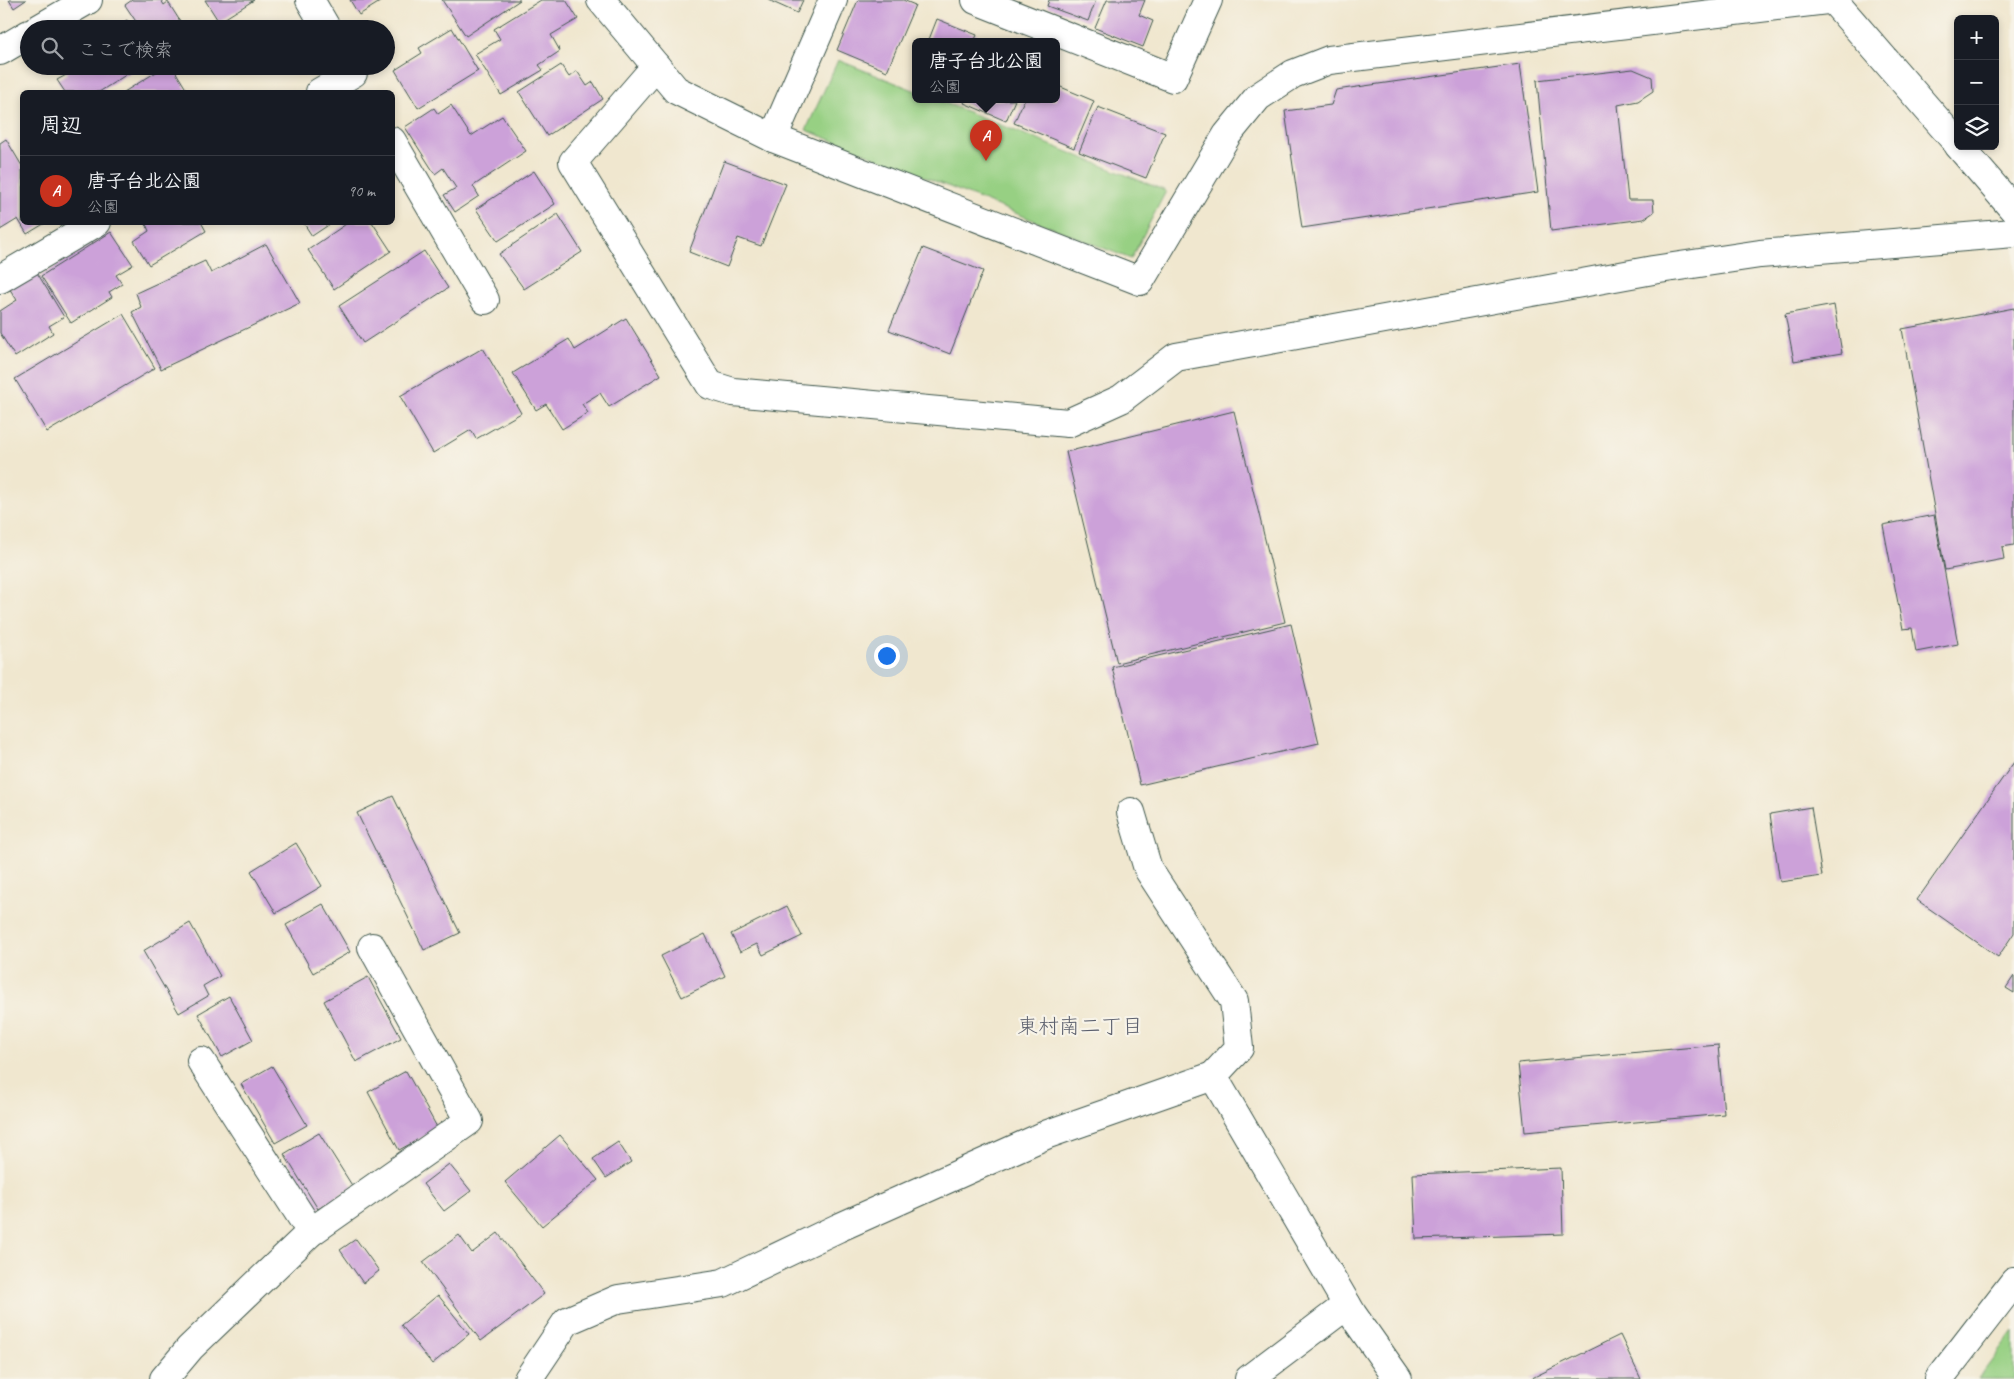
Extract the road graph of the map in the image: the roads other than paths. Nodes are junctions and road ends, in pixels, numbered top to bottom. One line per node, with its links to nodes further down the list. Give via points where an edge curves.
1 (88, 0): 9 (street)
2 (310, 0): 10 (street)
3 (601, 0): 13 (street)
4 (833, 0): 16 (street)
5 (976, 0): 6 (street, via 1173,78)
6 (1208, 0)
7 (1827, 0): 16 (street, via 1329,60 1293,74 1258,98 1227,135 1140,281)
8 (1833, 0): 17 (street)
9 (54, 20)
10 (322, 20)
11 (20, 39): 12 (street)
12 (0, 51)
13 (656, 66): 16 (street, via 676,90); 22 (street, via 573,162 710,385 733,392 1068,423 1121,399 1176,357 1653,270 1760,254)
14 (355, 77): 15 (street)
15 (325, 90)
16 (773, 138)
17 (1954, 139)
18 (395, 146): 24 (street)
19 (1963, 150): 20 (street)
20 (2014, 210)
21 (91, 225): 23 (street)
22 (2014, 233)
23 (0, 279)
24 (485, 300)
25 (1131, 812): 28 (street, via 1148,869 1234,1000 1238,1048)
26 (372, 947): 29 (street, via 469,1121)
27 (201, 1061): 29 (street)
28 (1213, 1076): 31 (street); 33 (street, via 1048,1134 723,1283 618,1299 567,1321)
29 (311, 1232): 32 (street, via 190,1348)
30 (2014, 1282): 36 (street)
31 (1347, 1305): 34 (street); 35 (street)
32 (164, 1379)
33 (528, 1379)
34 (1249, 1379)
35 (1398, 1379)
36 (1940, 1379)

